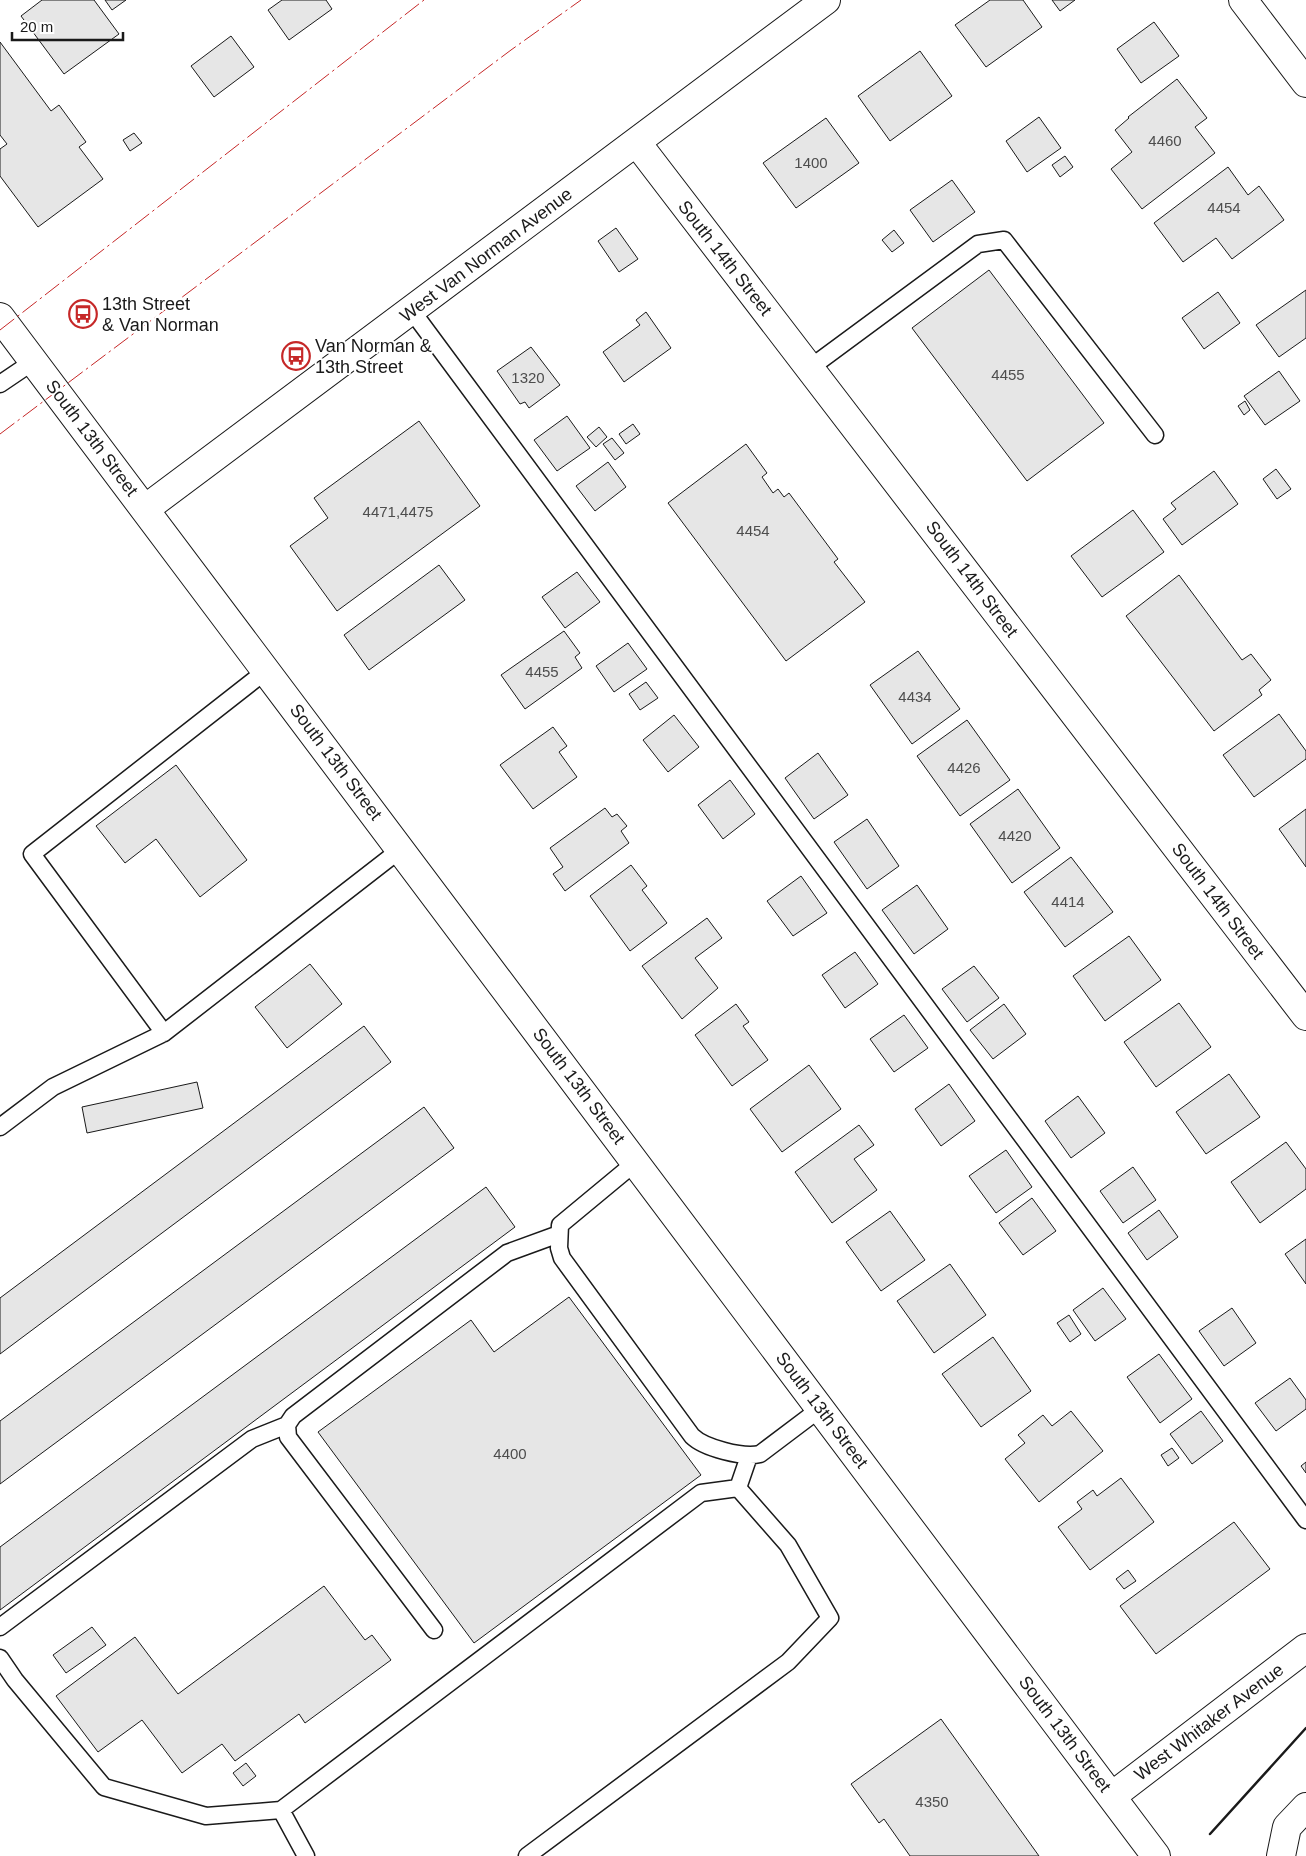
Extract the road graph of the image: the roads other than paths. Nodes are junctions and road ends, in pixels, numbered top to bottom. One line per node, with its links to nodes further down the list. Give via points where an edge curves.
1 (826, 0): 4 (main road, West Van Norman Avenue)
2 (1243, 0): 3 (main road)
3 (1306, 83)
4 (637, 143): 5 (main road, West Van Norman Avenue); 8 (main road, South 14th Street)
5 (412, 311): 11 (main road, West Van Norman Avenue); 23 (lane)
6 (0, 317): 7 (main road, South 13th Street)
7 (34, 361): 9 (lane); 11 (main road, South 13th Street)
8 (810, 368): 10 (lane, via 978,244 1004,240); 14 (main road, South 14th Street)
9 (0, 384)
10 (1155, 435)
11 (146, 509): 12 (main road, South 13th Street)
12 (267, 670): 13 (main road, South 13th Street); 15 (lane, via 32,854)
13 (401, 849): 15 (lane); 17 (main road, South 13th Street)
14 (1306, 1016)
15 (164, 1033): 16 (lane, via 53,1087)
16 (0, 1127)
17 (636, 1162): 18 (lane, via 560,1225); 19 (main road, South 13th Street)
18 (559, 1234): 20 (lane, via 506,1253 293,1416); 21 (lane, via 562,1258 692,1436 699,1443)
19 (821, 1408): 21 (lane, via 760,1454); 28 (main road, South 13th Street)
20 (287, 1425): 24 (lane, via 252,1439); 25 (lane, via 288,1436)
21 (749, 1456): 22 (lane)
22 (738, 1488): 30 (lane, via 701,1493); 32 (lane, via 788,1545 830,1618 788,1662)
23 (1306, 1520)
24 (0, 1627)
25 (434, 1630)
26 (1306, 1648): 28 (main road, West Whitaker Avenue)
27 (0, 1658): 30 (lane, via 104,1787 206,1816)
28 (1112, 1796): 33 (main road, South 13th Street)
29 (1306, 1807): 34 (main road, via 1287,1827)
30 (281, 1810): 31 (lane)
31 (306, 1856)
32 (527, 1856)
33 (1156, 1856)
34 (1281, 1856)

